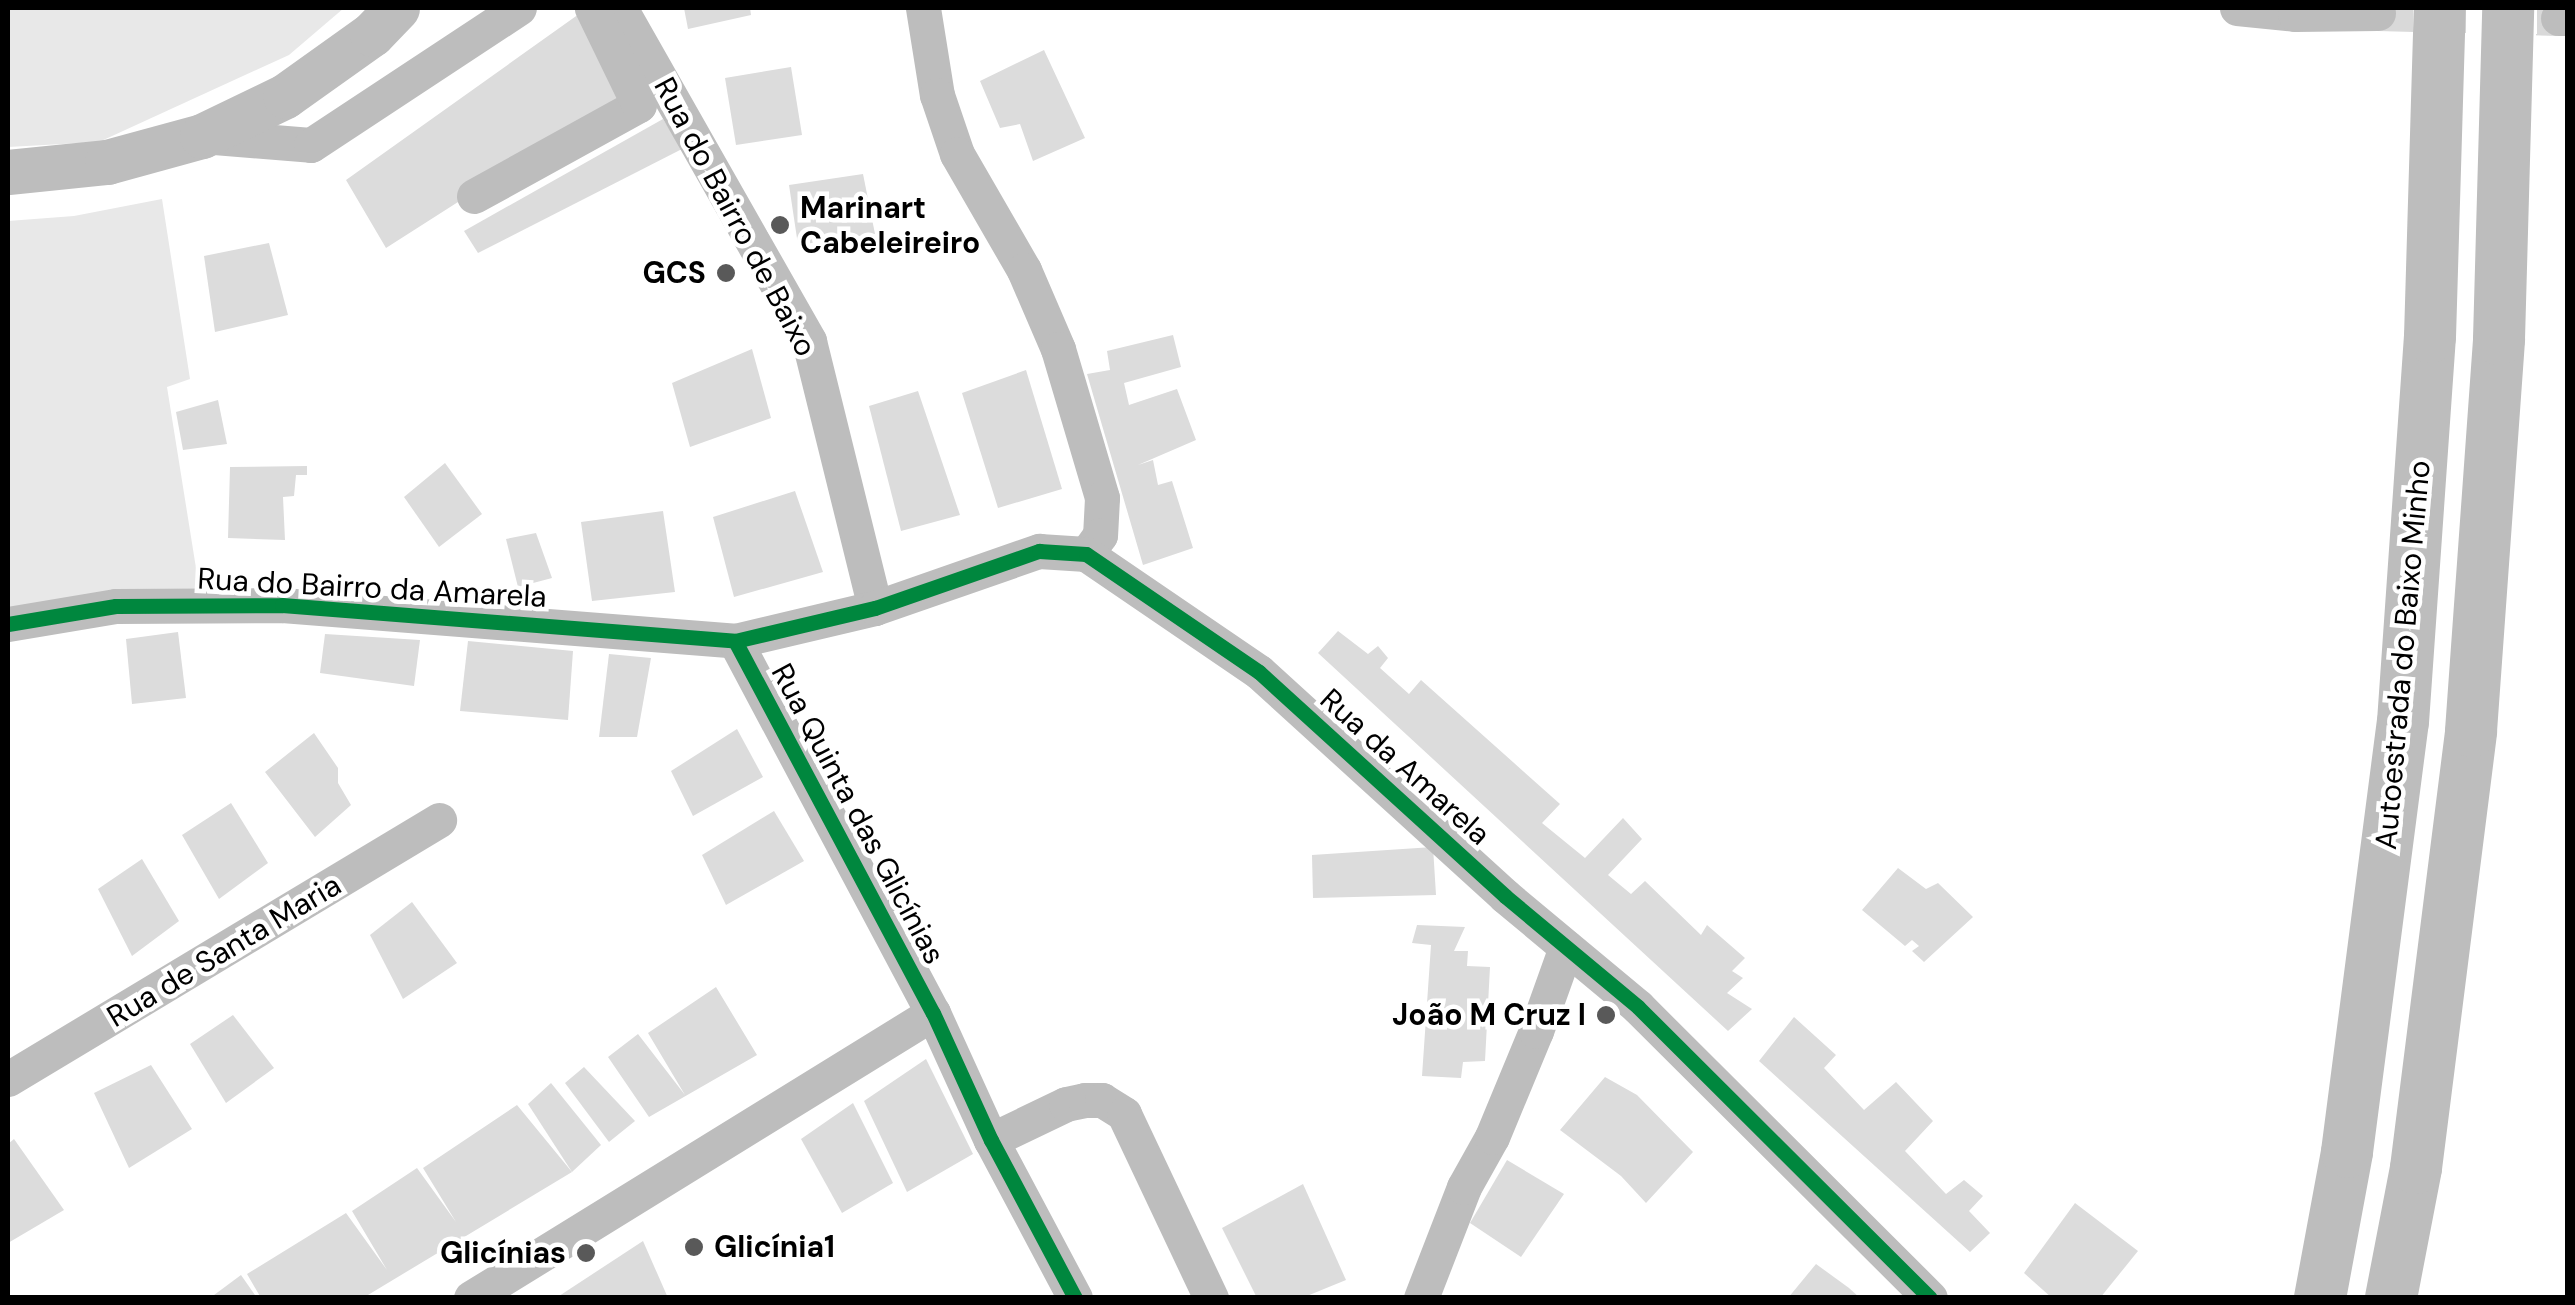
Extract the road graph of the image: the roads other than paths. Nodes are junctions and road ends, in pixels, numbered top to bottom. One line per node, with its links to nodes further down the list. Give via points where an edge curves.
1 (396, 8): 10 (main road, via 372,34 284,96)
2 (518, 8): 10 (street, via 311,145)
3 (592, 8): 12 (street, via 639,105)
4 (620, 8): 14 (street, Rua do Bairro de Baixo, via 810,341)
5 (923, 8): 13 (street, via 937,94 957,154 1024,270 1058,349 1102,498 1100,535)
6 (2237, 8): 9 (street)
7 (2440, 8): 28 (highway, Autoestrada do Baixo Minho, via 2430,337 2403,722 2347,1152)
8 (2508, 8): 29 (highway, via 2498,339 2471,731 2416,1168)
9 (2378, 13)
10 (202, 136): 11 (main road, via 107,162)
11 (8, 172)
12 (474, 196)
13 (1086, 554): 14 (street, via 1039,551); 18 (street, Rua da Amarela, via 1260,672)
14 (876, 608): 16 (street)
15 (8, 624): 16 (street, Rua do Bairro da Amarela, via 116,606 282,605)
16 (735, 641): 19 (street, Rua Quinta das Glicínias)
17 (439, 820): 20 (street, Rua de Santa Maria)
18 (1566, 947): 26 (street); 27 (street, Rua da Amarela, via 1638,1007)
19 (932, 1014): 21 (street); 22 (street, Rua Quinta das Glicínias)
20 (8, 1079)
21 (991, 1140): 24 (street); 25 (street, via 1086,1100 1102,1100 1124,1114)
22 (506, 1288): 23 (street, Rua Quinta das Glicínias)
23 (471, 1298)
24 (1075, 1298)
25 (1211, 1298)
26 (1420, 1298)
27 (1930, 1298)
28 (2320, 1298)
29 (2391, 1298)

